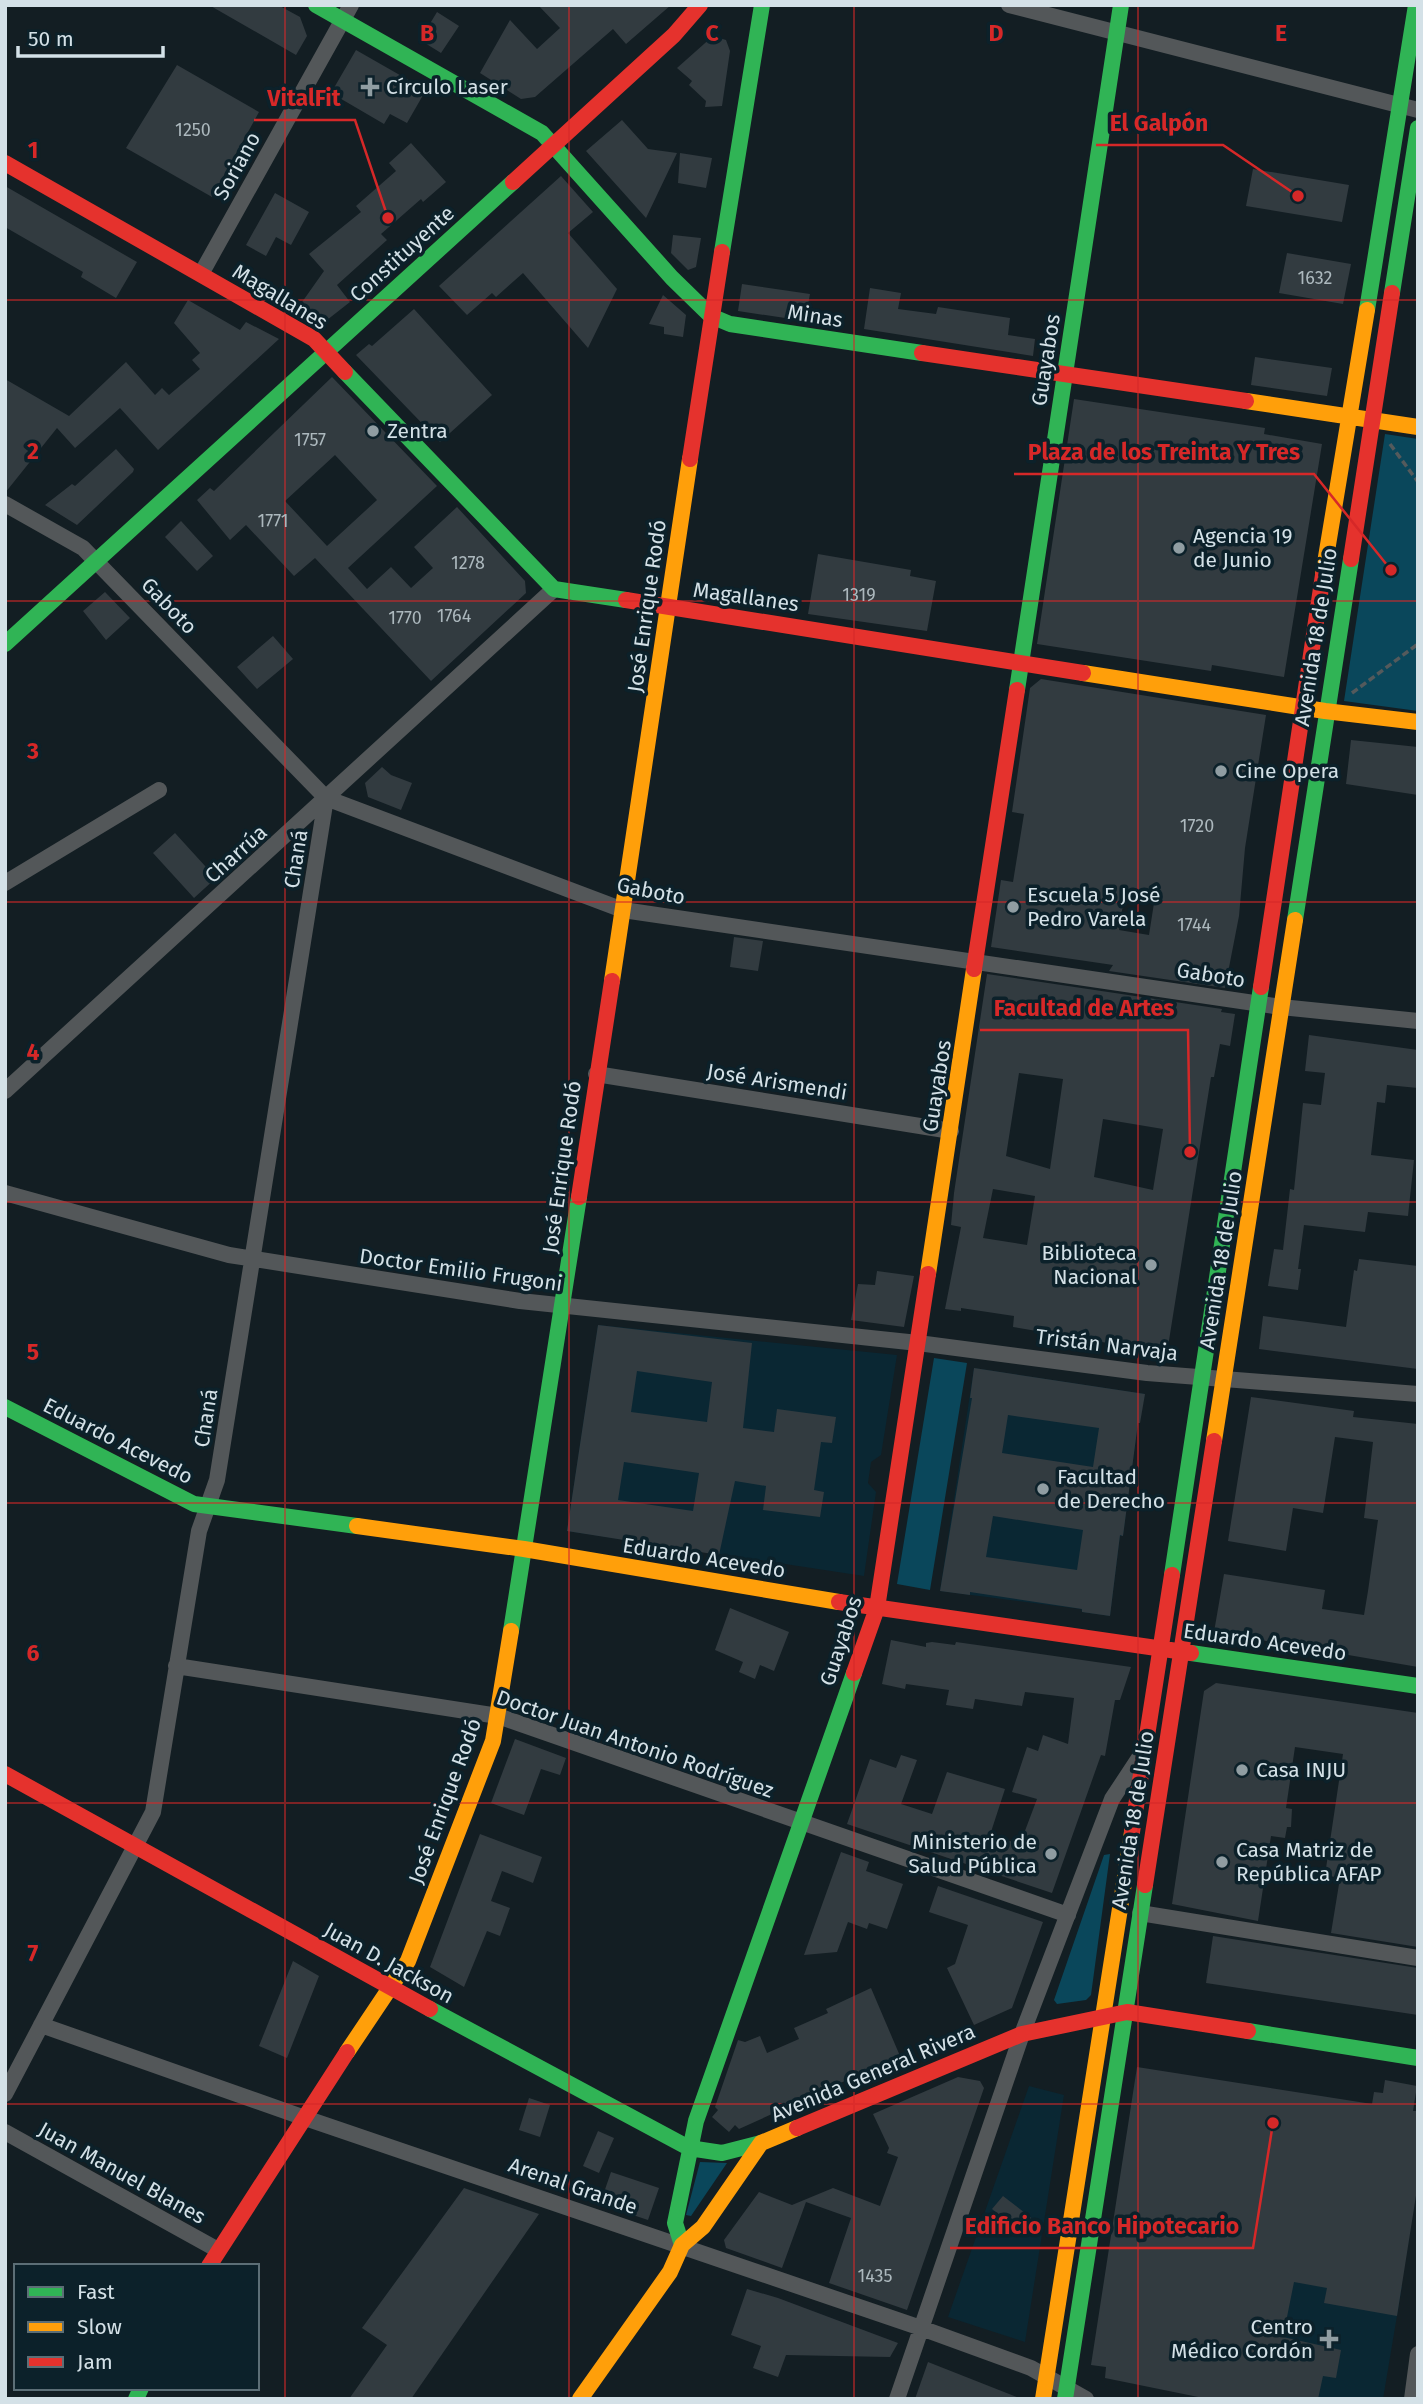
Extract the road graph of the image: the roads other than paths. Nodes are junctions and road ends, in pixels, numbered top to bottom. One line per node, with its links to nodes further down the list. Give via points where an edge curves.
1 (316, 5): 8 (street, Minas)
2 (351, 5): 8 (street, Soriano)
3 (700, 5): 13 (street, Constituyente, via 674,35)
4 (762, 5): 16 (street, José Enrique Rodó)
5 (1009, 5): 9 (street)
6 (1121, 5): 9 (street, Guayabos)
7 (1416, 5): 10 (street, Avenida 18 de Julio)
8 (343, 20): 13 (street, Minas, via 531,125); 15 (street, Soriano)
9 (1117, 32): 10 (street); 18 (street, Guayabos)
10 (1401, 106): 11 (street); 19 (street, Avenida 18 de Julio)
11 (1418, 110)
12 (1418, 128): 20 (street, Avenida 18 de Julio)
13 (554, 145): 16 (street, Minas); 17 (street, Constituyente)
14 (5, 163): 15 (street, Magallanes)
15 (201, 274): 17 (street, Magallanes, via 301,329)
16 (711, 316): 18 (street, Minas, via 730,324); 25 (street, José Enrique Rodó)
17 (326, 351): 23 (street, Constituyente); 24 (street, Magallanes)
18 (1065, 376): 19 (street, Minas); 27 (street, Guayabos)
19 (1350, 417): 20 (street, Minas); 28 (street, Avenida 18 de Julio)
20 (1372, 420): 21 (street, Minas); 29 (street, Avenida 18 de Julio)
21 (1418, 427)
22 (5, 504): 23 (street, Gaboto, via 83,548)
23 (95, 560): 26 (street, Constituyente); 32 (street, Gaboto)
24 (554, 589): 25 (street, Magallanes); 32 (street, Charrúa)
25 (668, 607): 27 (street, Magallanes); 34 (street, José Enrique Rodó)
26 (5, 644)
27 (1022, 660): 28 (street, Magallanes); 35 (street, Guayabos)
28 (1302, 707): 29 (street, Magallanes); 36 (street, Avenida 18 de Julio)
29 (1325, 711): 30 (street, Magallanes); 37 (street, Avenida 18 de Julio)
30 (1418, 722)
31 (159, 790): 33 (street)
32 (327, 798): 34 (street, Gaboto); 40 (street, Charrúa); 43 (street, Chaná)
33 (5, 883)
34 (623, 910): 35 (street, Gaboto); 39 (street, José Enrique Rodó)
35 (977, 960): 36 (street, Gaboto); 41 (street, Guayabos)
36 (1258, 1003): 37 (street, Gaboto); 46 (street, Avenida 18 de Julio)
37 (1281, 1007): 38 (street, Gaboto); 47 (street, Avenida 18 de Julio)
38 (1418, 1021)
39 (596, 1074): 41 (street, José Arismendi); 44 (street, José Enrique Rodó)
40 (5, 1091)
41 (951, 1131): 45 (street, Guayabos)
42 (5, 1193): 43 (street, Doctor Emilio Frugoni)
43 (253, 1260): 44 (street, Doctor Emilio Frugoni); 50 (street, Chaná, via 217,1480)
44 (563, 1307): 45 (street, Doctor Emilio Frugoni); 51 (street, José Enrique Rodó)
45 (918, 1343): 46 (street, Tristán Narvaja); 52 (street, Guayabos)
46 (1203, 1377): 47 (street, Tristán Narvaja); 53 (street, Avenida 18 de Julio)
47 (1224, 1378): 48 (street, Tristán Narvaja); 54 (street, Avenida 18 de Julio)
48 (1418, 1394)
49 (5, 1407): 50 (street, Eduardo Acevedo, via 181,1499)
50 (207, 1506): 51 (street, Eduardo Acevedo); 55 (street, Chaná)
51 (524, 1549): 52 (street, Eduardo Acevedo); 57 (street, José Enrique Rodó)
52 (877, 1608): 53 (street, Eduardo Acevedo); 60 (street, Guayabos)
53 (1161, 1648): 54 (street, Eduardo Acevedo); 58 (street, Avenida 18 de Julio)
54 (1180, 1651): 56 (street, Eduardo Acevedo); 62 (street, Avenida 18 de Julio)
55 (176, 1666): 57 (street, Doctor Juan Antonio Rodríguez); 61 (street, Chaná, via 153,1812)
56 (1418, 1686)
57 (498, 1716): 60 (street, Doctor Juan Antonio Rodríguez); 65 (street, José Enrique Rodó, via 481,1776 408,1961)
58 (1144, 1751): 63 (street, Avenida 18 de Julio, via 1112,1799); 67 (street, Avenida 18 de Julio)
59 (5, 1774): 61 (street, Juan D. Jackson)
60 (801, 1823): 63 (street, Doctor Juan Antonio Rodríguez); 75 (street, Guayabos)
61 (136, 1845): 65 (street, Juan D. Jackson); 68 (street, Chaná)
62 (1140, 1913): 64 (street); 66 (street, Avenida 18 de Julio)
63 (1068, 1915): 69 (street, Avenida 18 de Julio)
64 (1418, 1958)
65 (392, 1989): 72 (street, José Enrique Rodó); 75 (street, Juan D. Jackson)
66 (1127, 2012): 67 (street, Avenida General Rivera); 70 (street); 82 (street, Avenida 18 de Julio)
67 (1102, 2017): 69 (street, Avenida General Rivera); 81 (street, Avenida 18 de Julio)
68 (41, 2025): 71 (street, Chaná); 72 (street, Arenal Grande)
69 (1022, 2034): 74 (street, Avenida General Rivera); 79 (street, Avenida 18 de Julio)
70 (1418, 2058)
71 (5, 2094)
72 (305, 2118): 76 (street, Arenal Grande); 77 (street, José Enrique Rodó)
73 (5, 2132): 77 (street, Juan Manuel Blanes)
74 (761, 2143): 75 (street, Juan D. Jackson, via 722,2153); 76 (street, Avenida General Rivera, via 703,2227)
75 (689, 2148): 76 (street, via 676,2223)
76 (682, 2245): 79 (street, Arenal Grande); 83 (street, Avenida General Rivera, via 670,2272)
77 (218, 2250): 78 (street, José Enrique Rodó)
78 (210, 2264)
79 (921, 2328): 81 (street, Arenal Grande); 84 (street, Avenida 18 de Julio)
80 (1418, 2354): 87 (street)
81 (1047, 2378): 82 (street, Arenal Grande); 85 (street, Avenida 18 de Julio)
82 (1065, 2394): 86 (street, Arenal Grande)
83 (580, 2399)
84 (897, 2399)
85 (1043, 2399)
86 (1086, 2399)
87 (1412, 2399)

